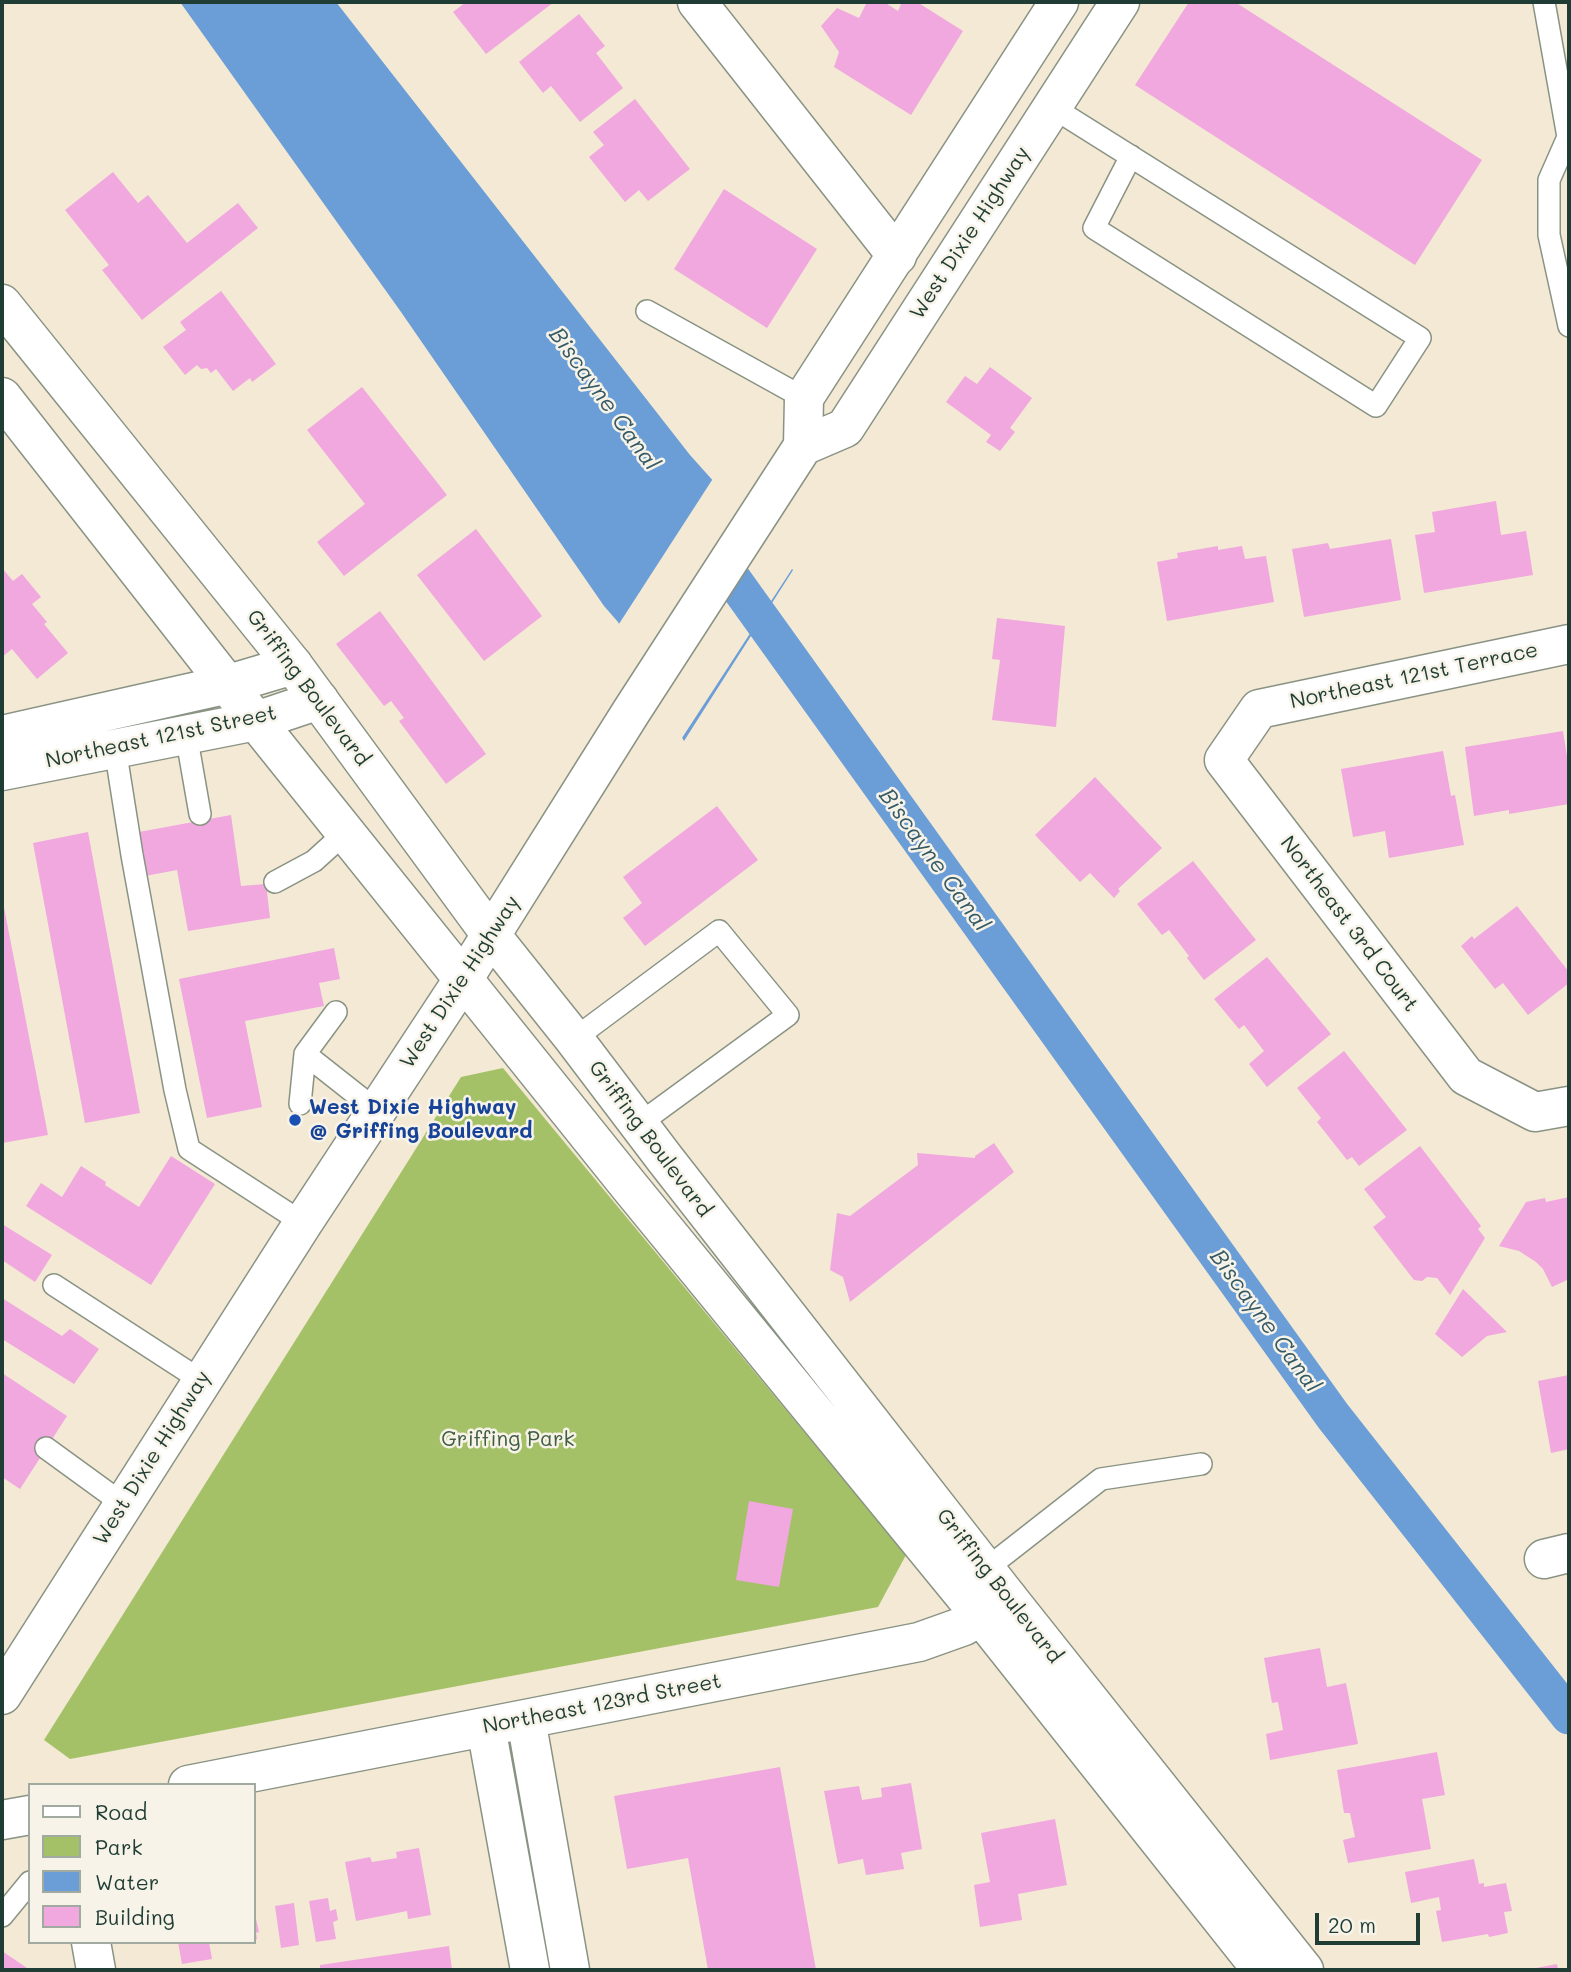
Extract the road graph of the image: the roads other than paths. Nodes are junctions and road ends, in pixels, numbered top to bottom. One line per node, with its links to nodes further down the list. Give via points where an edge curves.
1 (697, 2): 9 (street)
2 (1059, 2): 9 (street)
3 (1121, 2): 6 (street, West Dixie Highway)
4 (1544, 2): 5 (lane)
5 (1559, 27): 7 (lane)
6 (1052, 107): 8 (lane); 15 (street, West Dixie Highway, via 845,428)
7 (1568, 136): 12 (lane, via 1549,180 1549,234)
8 (1131, 156): 8 (lane, via 1420,338 1376,406 1094,228)
9 (897, 256): 14 (street)
10 (2, 304): 17 (street, Griffing Boulevard)
11 (647, 311): 14 (lane)
12 (1569, 326)
13 (2, 397): 18 (street, Griffing Boulevard)
14 (804, 398): 15 (street)
15 (803, 446): 29 (street, West Dixie Highway)
16 (1569, 644): 20 (street, Northeast 121st Terrace)
17 (293, 664): 18 (street, Northeast 121st Street); 19 (street, Griffing Boulevard)
18 (229, 684): 21 (street, Griffing Boulevard); 23 (street, Northeast 121st Street)
19 (319, 700): 21 (street, Northeast 121st Street); 29 (street, Griffing Boulevard)
20 (1259, 709): 35 (street, Northeast 3rd Court, via 1224,760 1466,1076)
21 (256, 720): 22 (street, Northeast 121st Street); 27 (street, Griffing Boulevard)
22 (186, 734): 24 (street, Northeast 121st Street); 26 (lane)
23 (2, 735)
24 (115, 748): 25 (street, Northeast 121st Street); 38 (lane, via 172,1077 189,1149)
25 (2, 771)
26 (200, 814)
27 (346, 832): 28 (lane, via 314,861); 30 (street, Griffing Boulevard)
28 (275, 882)
29 (491, 935): 30 (street, West Dixie Highway); 32 (street, Griffing Boulevard)
30 (464, 978): 36 (street, West Dixie Highway); 44 (street, Griffing Boulevard, via 630,1187)
31 (336, 1012): 33 (lane)
32 (574, 1039): 37 (street, Griffing Boulevard); 37 (lane, via 719,931 788,1015)
33 (305, 1054): 34 (lane); 36 (lane)
34 (300, 1104)
35 (1552, 1109)
36 (376, 1110): 38 (street, West Dixie Highway)
37 (639, 1125): 44 (street, Griffing Boulevard)
38 (303, 1223): 40 (street, West Dixie Highway)
39 (54, 1285): 40 (lane)
40 (202, 1381): 43 (street, West Dixie Highway)
41 (46, 1448): 43 (lane)
42 (1201, 1464): 44 (lane, via 1101,1479)
43 (123, 1504): 45 (street, West Dixie Highway)
44 (991, 1594): 46 (street, Northeast 123rd Street, via 944,1634 892,1648); 57 (street, Griffing Boulevard); 58 (street, Griffing Boulevard)
45 (2, 1695)
46 (526, 1719): 47 (street, Northeast 123rd Street); 56 (street)
47 (486, 1727): 48 (street, Northeast 123rd Street); 55 (street)
48 (198, 1783)
49 (28, 1815): 50 (street)
50 (2, 1820)
51 (28, 1884): 52 (lane)
52 (2, 1916)
53 (91, 1944): 54 (street)
54 (96, 1970)
55 (530, 1970)
56 (570, 1970)
57 (1262, 1970)
58 (1304, 1970)

